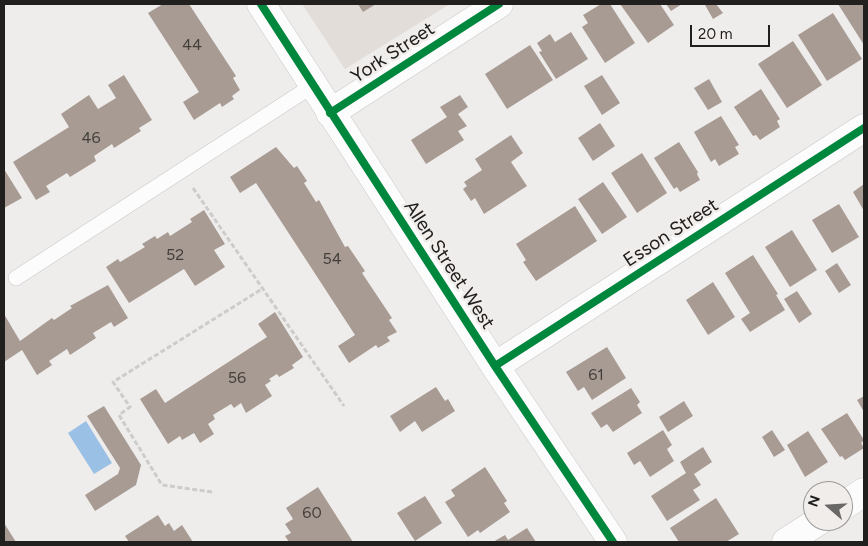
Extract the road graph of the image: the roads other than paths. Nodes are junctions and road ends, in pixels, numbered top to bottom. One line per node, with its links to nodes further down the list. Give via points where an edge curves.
1 (261, 4): 3 (street, Allen Street West)
2 (499, 4): 4 (street, York Street)
3 (312, 86): 4 (street, Allen Street West); 6 (lane)
4 (330, 113): 7 (street, Allen Street West)
5 (864, 128): 7 (street, Esson Street)
6 (16, 278)
7 (495, 366): 11 (street, Allen Street West)
8 (864, 492): 9 (street)
9 (853, 499)
10 (803, 531): 12 (street)
11 (613, 542)
12 (786, 542)

